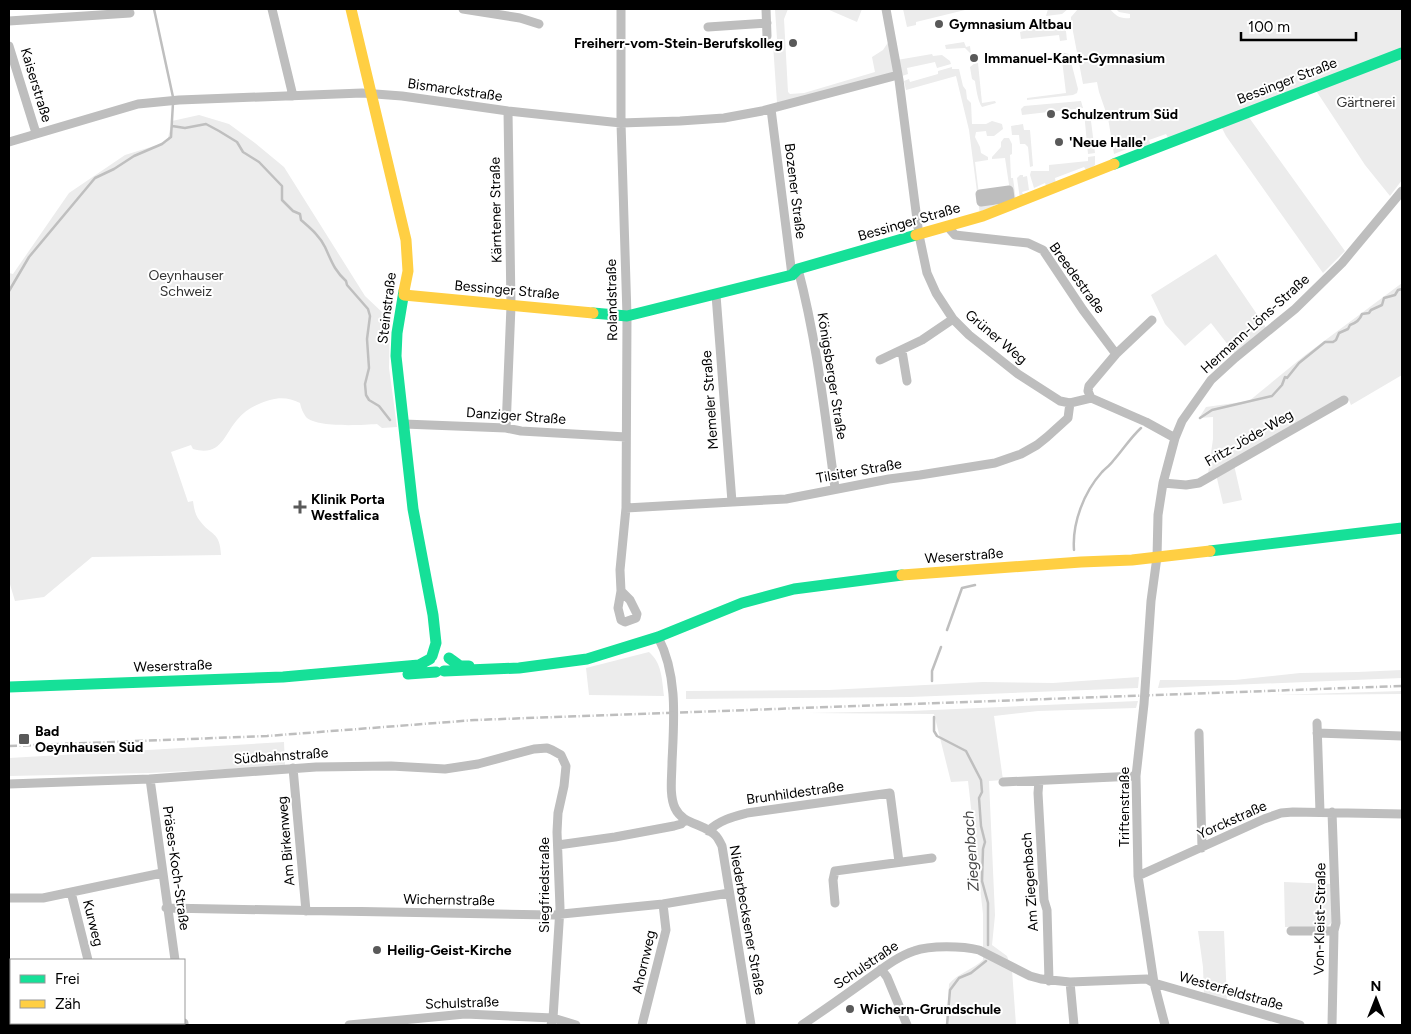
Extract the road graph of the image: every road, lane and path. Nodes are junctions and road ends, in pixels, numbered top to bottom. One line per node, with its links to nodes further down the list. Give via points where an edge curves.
1 (272, 9): 17 (street)
2 (351, 9): 16 (street, Steinstraße)
3 (463, 9): 10 (street)
4 (621, 9): 20 (street, Rolandstraße)
5 (766, 9): 9 (street)
6 (886, 9): 15 (street, Grüner Weg)
7 (130, 13): 8 (street)
8 (9, 21)
9 (767, 23): 11 (street); 12 (street)
10 (539, 24)
11 (708, 27)
12 (767, 36)
13 (9, 46): 21 (street, Kaiserstraße)
14 (1402, 53): 24 (street, Bessinger Straße, via 984,216)
15 (898, 75): 18 (street, Bismarckstraße); 25 (street, Grüner Weg)
16 (370, 93): 17 (street, Bismarckstraße); 19 (street, Bismarckstraße); 27 (street, Steinstraße, via 406,240 408,271)
17 (294, 96): 21 (street, Bismarckstraße, via 138,104)
18 (771, 109): 20 (street, Bismarckstraße, via 724,118); 26 (street, Bozener Straße)
19 (508, 111): 20 (street, Bismarckstraße); 29 (street, Kärntener Straße)
20 (622, 123): 30 (street, Rolandstraße)
21 (36, 133): 22 (street, Bismarckstraße)
22 (9, 142)
23 (1402, 191): 43 (street, Hermann-Löns-Straße, via 1342,263 1295,309 1212,380 1182,421)
24 (948, 227): 25 (street, Bessinger Straße); 34 (street, Breedestraße, via 955,235 1028,243 1043,250)
25 (919, 235): 26 (street, Bessinger Straße); 31 (street, Grüner Weg, via 927,273)
26 (795, 272): 28 (street, Bessinger Straße); 45 (street, Königsberger Straße, via 808,310)
27 (404, 295): 29 (street, Bessinger Straße); 40 (street, Steinstraße, via 396,356)
28 (716, 295): 30 (street, Bessinger Straße); 46 (street, Memeler Straße)
29 (511, 306): 30 (street, Bessinger Straße); 41 (street, Kärntener Straße)
30 (627, 316): 42 (street, Rolandstraße)
31 (953, 319): 33 (street); 39 (street, Grüner Weg, via 1018,374 1060,401)
32 (1152, 320): 34 (street)
33 (902, 351): 35 (street); 36 (street)
34 (1116, 354): 37 (street, via 1089,386)
35 (880, 360)
36 (907, 381)
37 (1091, 398): 39 (street); 43 (street)
38 (1344, 400): 44 (street, Fritz-Jöde-Weg, via 1199,483)
39 (1070, 403): 45 (street, Tilsiter Straße, via 1068,418 1037,445 1021,454 995,463)
40 (404, 424): 41 (street, Danziger Straße); 51 (street, Steinstraße, via 414,509)
41 (506, 428): 42 (street, Danziger Straße)
42 (626, 437): 47 (street, Rolandstraße)
43 (1175, 438): 44 (street, Hermann-Löns-Straße)
44 (1163, 483): 49 (street, Hermann-Löns-Straße)
45 (835, 488): 46 (street, Tilsiter Straße, via 786,499)
46 (732, 502): 47 (street, Tilsiter Straße)
47 (626, 508): 50 (street, Rolandstraße)
48 (1402, 528): 49 (street, Weserstraße)
49 (1157, 557): 52 (street, Weserstraße, via 914,574 794,589 742,603); 63 (street, Triftenstraße)
50 (621, 591)
51 (433, 615): 53 (street, Steinstraße); 54 (street, Steinstraße, via 436,643)
52 (658, 637): 55 (street, Weserstraße, via 587,659); 71 (street, via 670,668 673,692 672,797 674,807)
53 (448, 656): 54 (street, via 441,652); 55 (street, Weserstraße, via 460,666); 56 (street, via 450,664)
54 (431, 657): 56 (street, via 431,668); 57 (street, Weserstraße, via 419,666)
55 (539, 666): 56 (street, Weserstraße)
56 (440, 672): 57 (street, Weserstraße)
57 (338, 673): 58 (street, Weserstraße)
58 (9, 687)
59 (1199, 733): 74 (street)
60 (1402, 736): 68 (street, via 1317,728)
61 (552, 750): 62 (street, Südbahnstraße, via 534,749 445,769 391,766); 73 (street, Siegfriedstraße, via 560,755 566,766 558,813)
62 (293, 768): 64 (street, Südbahnstraße); 85 (street, Am Birkenweg)
63 (1136, 776): 65 (street); 78 (street, Triftenstraße)
64 (150, 780): 67 (street, Südbahnstraße); 77 (street, Präses-Koch-Straße)
65 (1039, 781): 66 (street); 92 (street, Am Ziegenbach)
66 (1003, 782)
67 (9, 784)
68 (1320, 812): 69 (street, Yorckstraße); 74 (street, Yorckstraße, via 1281,813)
69 (1332, 812): 70 (street, Yorckstraße); 88 (street, Von-Kleist-Straße)
70 (1402, 814)
71 (685, 820): 72 (street, Niederbecksener Straße); 73 (street, via 674,826)
72 (708, 831): 76 (street, Brunhildestraße, via 727,818 747,813 890,793); 80 (street, Niederbecksener Straße, via 722,846)
73 (558, 845): 86 (street, Siegfriedstraße)
74 (1202, 848): 78 (street, Yorckstraße)
75 (932, 858): 76 (street)
76 (899, 862): 82 (street, via 836,871 833,880)
77 (162, 873): 79 (street); 84 (street, Präses-Koch-Straße)
78 (1138, 876): 94 (street, Triftenstraße)
79 (71, 892): 81 (street, via 43,898); 89 (street, Kurweg)
80 (729, 893): 83 (street, Wichernstraße); 100 (street, Niederbecksener Straße)
81 (9, 898)
82 (835, 903)
83 (663, 904): 86 (street, Wichernstraße); 99 (street, Ahornweg, via 666,930)
84 (166, 908): 85 (street, Wichernstraße); 90 (street, Präses-Koch-Straße)
85 (306, 911): 86 (street, Wichernstraße)
86 (560, 914): 96 (street, Siegfriedstraße)
87 (1290, 931): 88 (street)
88 (1334, 931): 106 (street, Von-Kleist-Straße)
89 (88, 959)
90 (175, 959)
91 (881, 969): 92 (street, Schulstraße, via 917,950 972,948 1030,976); 101 (street, Schulstraße); 102 (street)
92 (1049, 981): 93 (street, Schulstraße)
93 (1070, 982): 94 (street, Schulstraße, via 1146,979); 103 (street)
94 (1154, 983): 104 (street, Triftenstraße); 105 (street, Westerfeldstraße)
95 (406, 1022): 96 (street, Schulstraße, via 466,1014); 97 (street, Schulstraße)
96 (552, 1022): 98 (street, Schulstraße)
97 (349, 1025)
98 (576, 1025)
99 (642, 1025)
100 (752, 1025)
101 (802, 1025)
102 (907, 1025)
103 (1074, 1025)
104 (1165, 1025)
105 (1300, 1025)
106 (1332, 1025)

